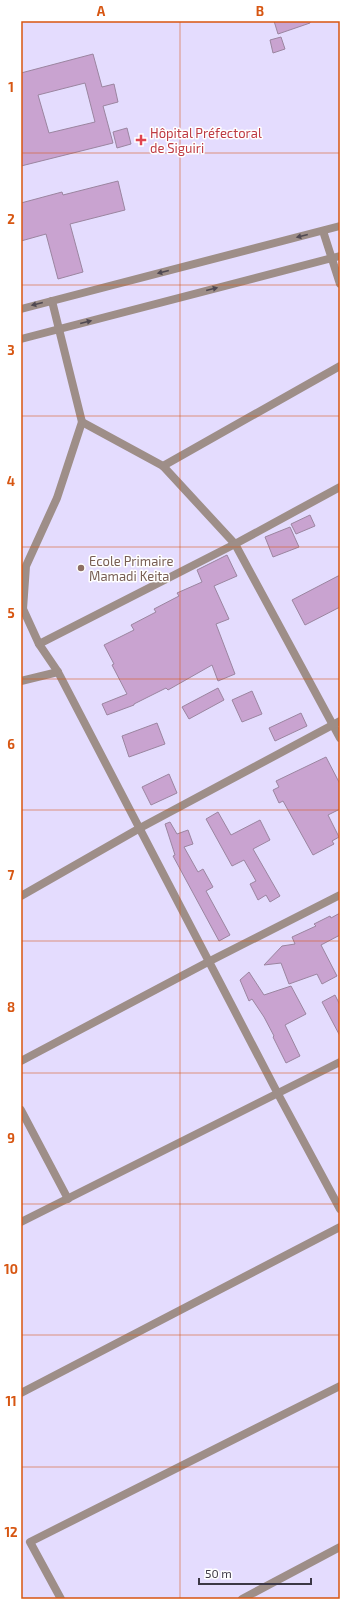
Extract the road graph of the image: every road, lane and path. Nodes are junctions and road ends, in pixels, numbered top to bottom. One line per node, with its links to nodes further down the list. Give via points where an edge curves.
1 (340, 226): 2 (street)
2 (323, 231): 4 (street); 6 (street, one-way to 6)
3 (340, 256): 4 (street)
4 (331, 258): 5 (street); 8 (street, one-way to 4)
5 (340, 284)
6 (52, 301): 7 (street, one-way to 7); 8 (street)
7 (21, 308)
8 (59, 329): 9 (street); 11 (street)
9 (21, 339)
10 (340, 366): 12 (street)
11 (82, 422): 12 (street); 15 (street, via 57,498 26,566 23,610)
12 (163, 466): 14 (street)
13 (340, 488): 14 (street)
14 (235, 544): 15 (street); 18 (street)
15 (39, 644): 16 (street)
16 (58, 672): 17 (street); 20 (street)
17 (21, 681)
18 (337, 723): 19 (street); 20 (street)
19 (340, 738)
20 (140, 828): 22 (street); 23 (street)
21 (340, 895): 23 (street)
22 (21, 896)
23 (208, 962): 24 (street); 26 (street)
24 (21, 1061)
25 (340, 1062): 26 (street)
26 (278, 1094): 28 (street); 29 (street)
27 (21, 1110): 28 (street)
28 (68, 1199): 30 (street)
29 (340, 1209)
30 (21, 1222)
31 (340, 1227): 33 (street)
32 (340, 1386): 35 (street, via 30,1542)
33 (21, 1393)
34 (340, 1547): 36 (street)
35 (61, 1599)
36 (242, 1599)

